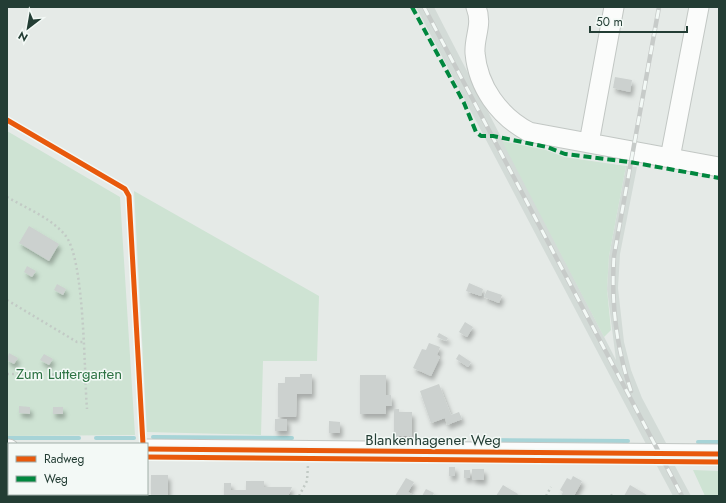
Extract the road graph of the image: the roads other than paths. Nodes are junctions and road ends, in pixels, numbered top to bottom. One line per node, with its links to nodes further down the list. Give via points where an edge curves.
1 (476, 7): 4 (street, via 480,22 475,52 486,89 496,107 514,124 529,132)
2 (614, 7): 4 (street)
3 (699, 7): 5 (street)
4 (589, 143): 5 (street)
5 (670, 158): 6 (street)
6 (719, 167)
7 (148, 449): 8 (street, Blankenhagener Weg)
8 (719, 454)

